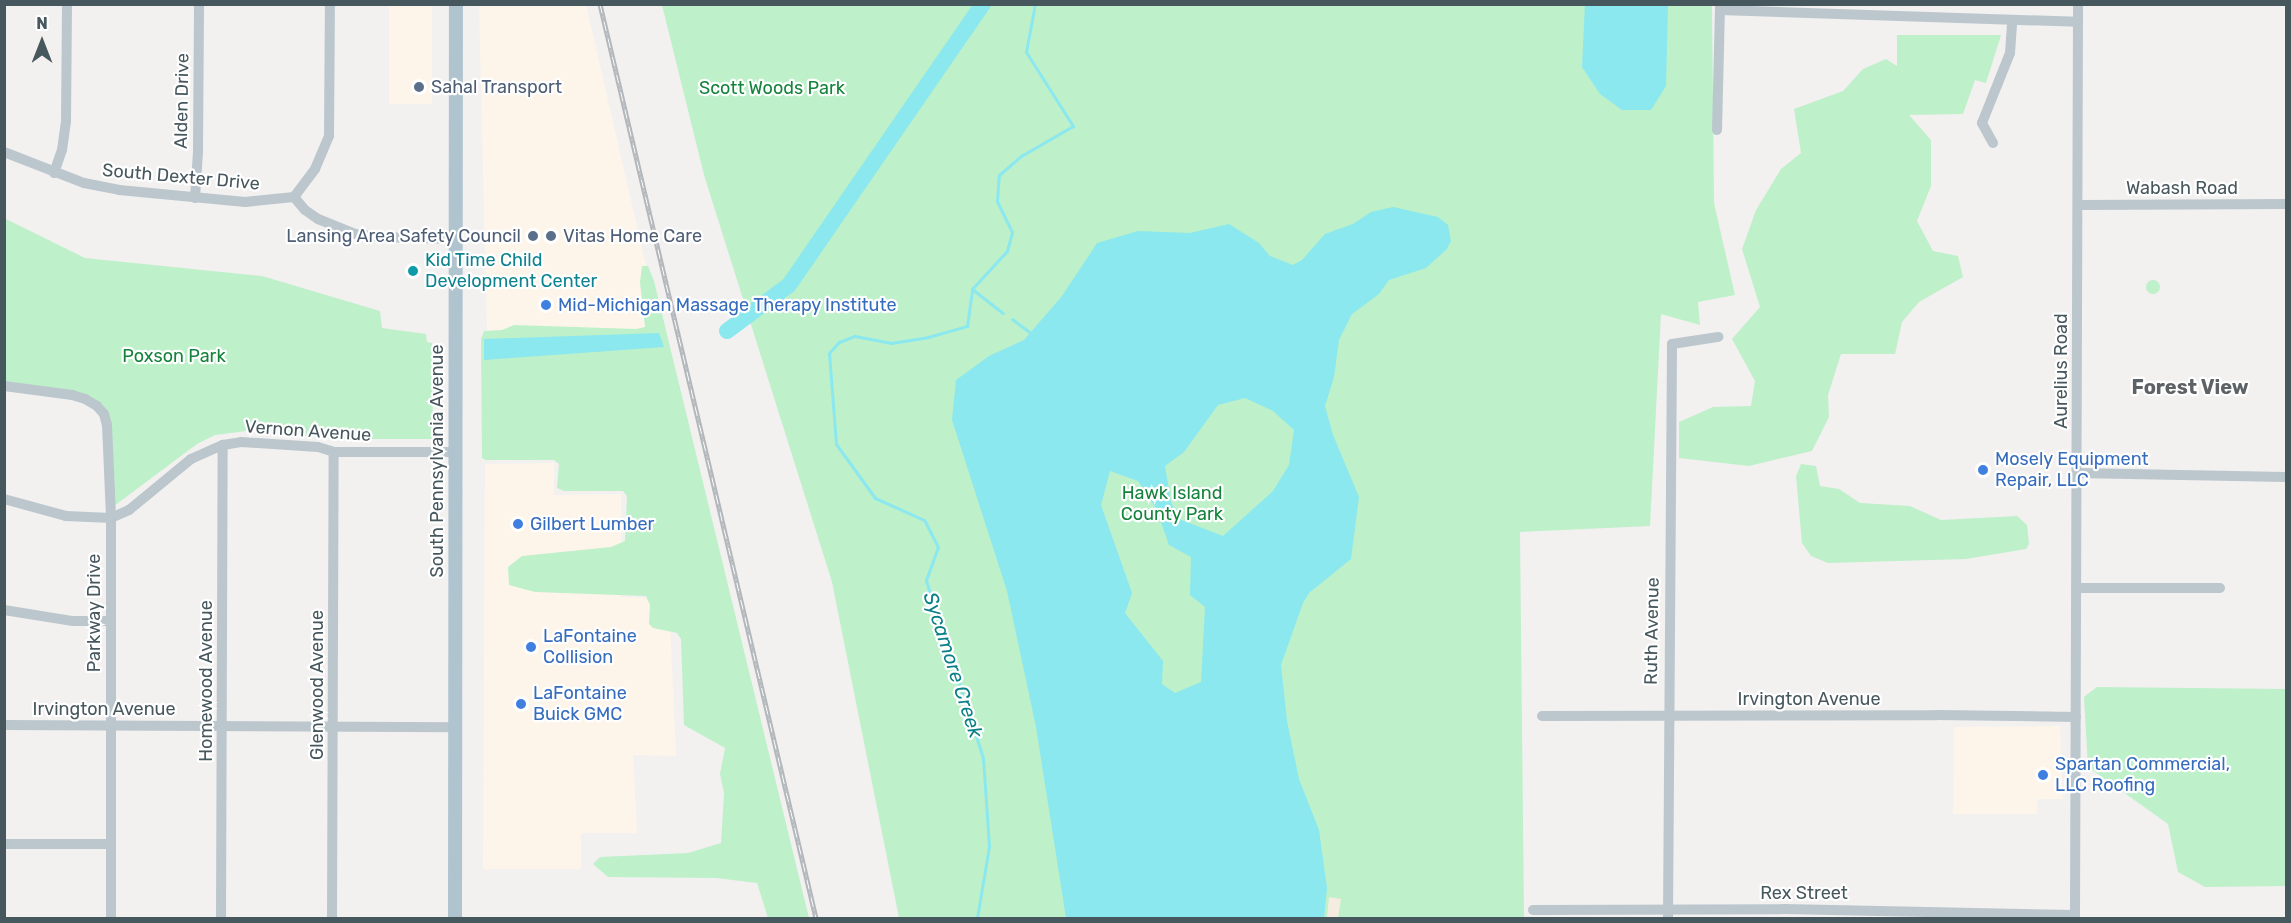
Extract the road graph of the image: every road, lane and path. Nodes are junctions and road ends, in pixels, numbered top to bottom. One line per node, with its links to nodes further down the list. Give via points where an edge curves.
1 (67, 4): 12 (street, via 66,121)
2 (199, 4): 14 (street, Alden Drive)
3 (330, 4): 13 (street, via 329,136 315,169)
4 (456, 4): 17 (main road, South Pennsylvania Avenue)
5 (2078, 4): 8 (street, Aurelius Road)
6 (1720, 8): 7 (street); 9 (street)
7 (2012, 21): 8 (street); 10 (street, via 2010,53 1982,123)
8 (2078, 22): 16 (street, Aurelius Road)
9 (1716, 130)
10 (1993, 143)
11 (4, 152): 12 (street, South Dexter Drive)
12 (54, 173): 14 (street, South Dexter Drive, via 118,190)
13 (294, 196): 14 (street, South Dexter Drive, via 245,202); 17 (street, via 318,219 356,234)
14 (195, 198)
15 (2286, 204): 16 (street, Wabash Road)
16 (2078, 205): 23 (street, Aurelius Road)
17 (456, 238): 22 (main road, South Pennsylvania Avenue)
18 (1718, 337): 31 (street, Ruth Avenue, via 1672,344)
19 (4, 386): 26 (street, Parkway Drive, via 72,395 97,405 104,414 109,439)
20 (223, 445): 21 (street, Vernon Avenue, via 266,442); 26 (street, Vernon Avenue, via 191,459 129,510); 36 (street, Homewood Avenue)
21 (334, 452): 22 (street, Vernon Avenue); 37 (street, Glenwood Avenue)
22 (455, 452): 38 (main road, South Pennsylvania Avenue)
23 (2077, 473): 24 (street); 27 (street, Aurelius Road)
24 (2286, 477)
25 (4, 499): 26 (street, via 66,516)
26 (111, 518): 30 (street, Parkway Drive)
27 (2076, 588): 28 (street); 33 (street, Aurelius Road)
28 (2220, 588)
29 (4, 610): 30 (street, via 73,621)
30 (110, 621): 35 (street, Parkway Drive)
31 (1668, 714): 32 (street, Irvington Avenue); 33 (street, Irvington Avenue); 42 (street, Ruth Avenue)
32 (1542, 716)
33 (2076, 717): 43 (street, Aurelius Road)
34 (4, 725): 35 (street, Irvington Avenue)
35 (111, 725): 36 (street, Irvington Avenue); 40 (street, Parkway Drive)
36 (222, 726): 37 (street, Irvington Avenue); 45 (street, Homewood Avenue)
37 (332, 726): 38 (street, Irvington Avenue); 46 (street, Glenwood Avenue)
38 (455, 727): 47 (main road, South Pennsylvania Avenue)
39 (4, 844): 40 (street)
40 (111, 844): 44 (street, Parkway Drive)
41 (1533, 910): 42 (street, Rex Street)
42 (1668, 914): 43 (street, Rex Street, via 1784,909)
43 (2075, 917)
44 (111, 918)
45 (221, 918)
46 (332, 918)
47 (455, 918)

